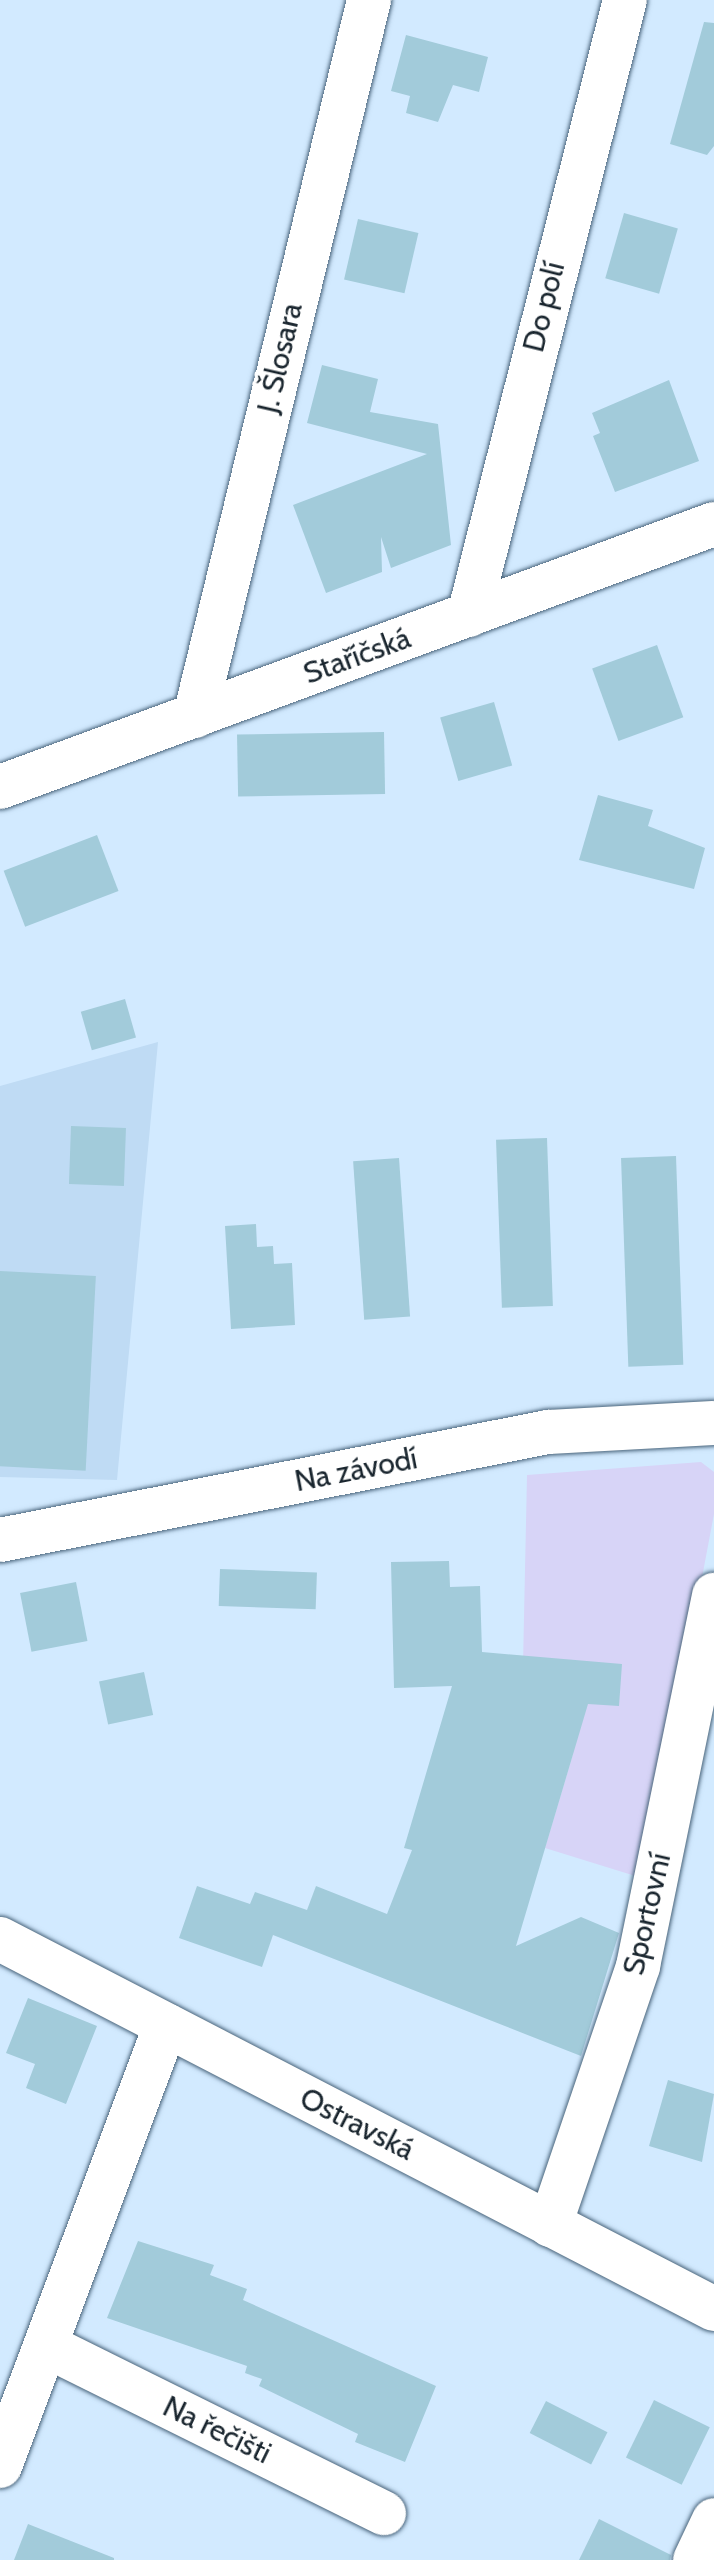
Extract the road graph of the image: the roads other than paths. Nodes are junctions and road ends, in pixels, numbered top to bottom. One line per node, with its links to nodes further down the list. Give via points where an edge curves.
1 (369, 0): 5 (street, J. Šlosara)
2 (625, 0): 4 (street, Do polí)
3 (714, 524): 4 (street, Staříčská)
4 (469, 615): 5 (street, Staříčská)
5 (195, 716): 6 (street, Staříčská)
6 (0, 787)
7 (714, 1423): 8 (street, Na závodí, via 548,1432)
8 (0, 1540)
9 (714, 1595): 12 (street, Sportovní, via 638,1966)
10 (0, 1939): 11 (street, Ostravská)
11 (166, 2025): 12 (street, Ostravská); 14 (street)
12 (550, 2225): 13 (street, Ostravská)
13 (714, 2309)
14 (49, 2347): 15 (street); 16 (street, Na řečišti)
15 (0, 2466)
16 (384, 2513)
17 (714, 2520): 18 (street)
18 (695, 2560)

